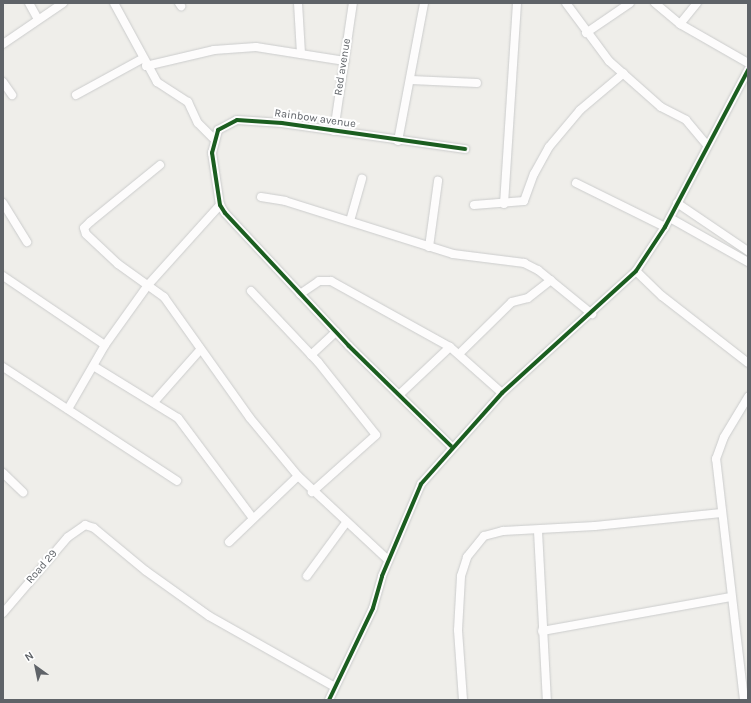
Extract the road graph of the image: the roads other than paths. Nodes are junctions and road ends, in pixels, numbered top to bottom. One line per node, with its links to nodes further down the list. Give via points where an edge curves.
1 (29, 3): 12 (street)
2 (63, 3): 12 (street)
3 (114, 3): 17 (street)
4 (298, 3): 16 (street)
5 (353, 3): 18 (street, Red avenue)
6 (424, 3): 22 (street)
7 (517, 3): 39 (street)
8 (566, 3): 14 (street)
9 (630, 3): 14 (street)
10 (655, 3): 13 (street)
11 (697, 3): 13 (street)
12 (38, 19): 15 (street)
13 (680, 24): 19 (street)
14 (586, 33): 21 (street)
15 (3, 44)
16 (301, 54): 17 (street, via 271,48 214,50); 18 (street)
17 (144, 62): 25 (street); 28 (street, via 157,82 188,102 198,123)
18 (344, 62): 27 (street, Red avenue)
19 (748, 63)
20 (748, 70): 30 (street)
21 (624, 73): 30 (street, via 661,107 686,120); 39 (street, via 580,110 549,147 534,174 524,201)
22 (411, 80): 24 (street); 29 (street)
23 (3, 82): 26 (street)
24 (477, 83)
25 (76, 94)
26 (12, 95)
27 (334, 131): 28 (street, Rainbow avenue, via 237,120 224,125); 29 (street, Rainbow avenue)
28 (213, 138): 40 (street)
29 (398, 141): 31 (street, Rainbow avenue)
30 (706, 144): 38 (street)
31 (465, 149)
32 (160, 165): 52 (street, via 84,228 118,264)
33 (362, 179): 43 (street)
34 (438, 181): 46 (street)
35 (576, 183): 44 (street)
36 (261, 197): 43 (street, via 284,200)
37 (3, 203): 45 (street)
38 (677, 203): 42 (street); 47 (street)
39 (504, 204): 41 (street)
40 (220, 205): 52 (street); 54 (street)
41 (474, 205)
42 (670, 218): 44 (street); 48 (street)
43 (350, 221): 46 (street)
44 (665, 227): 49 (street)
45 (27, 242)
46 (428, 247): 51 (street, via 453,254 524,263)
47 (748, 251)
48 (748, 262)
49 (636, 271): 55 (street); 62 (street, via 662,296)
50 (3, 276): 57 (street)
51 (551, 280): 55 (street); 60 (street, via 528,298 512,302)
52 (148, 285): 57 (street); 59 (street, via 164,297)
53 (251, 291): 61 (street)
54 (300, 294): 56 (street); 58 (street, via 319,281 331,281)
55 (592, 314): 65 (street)
56 (336, 332): 61 (street); 66 (street)
57 (105, 345): 64 (street)
58 (450, 346): 60 (street); 66 (street)
59 (200, 350): 68 (street); 72 (street)
60 (459, 354): 65 (street)
61 (311, 355): 75 (street, via 376,435)
62 (748, 363)
63 (3, 367): 69 (street)
64 (95, 367): 68 (street); 69 (street)
65 (502, 393): 70 (street)
66 (399, 395): 70 (street)
67 (748, 397): 76 (street, via 724,437 716,459)
68 (154, 402): 77 (street, via 186,427 230,492)
69 (68, 409): 73 (street)
70 (451, 446): 81 (street, via 421,484)
71 (3, 473): 74 (street)
72 (298, 476): 75 (street); 77 (street)
73 (177, 481)
74 (23, 492)
75 (312, 492): 78 (street)
76 (721, 513): 79 (street); 83 (street)
77 (252, 517): 80 (street)
78 (345, 524): 81 (street); 82 (street)
79 (538, 531): 85 (street); 88 (street, via 491,533 477,543 467,558 461,576 458,630)
80 (229, 542)
81 (388, 560): 86 (street, via 373,608)
82 (307, 576)
83 (731, 597): 85 (street); 90 (street)
84 (3, 613): 86 (street, Road 29, via 68,537 85,525 94,528 146,571 209,616)
85 (542, 631): 89 (street)
86 (333, 686): 87 (street)
87 (329, 700)
88 (463, 700)
89 (547, 700)
90 (743, 700): 91 (street)
91 (748, 700)

